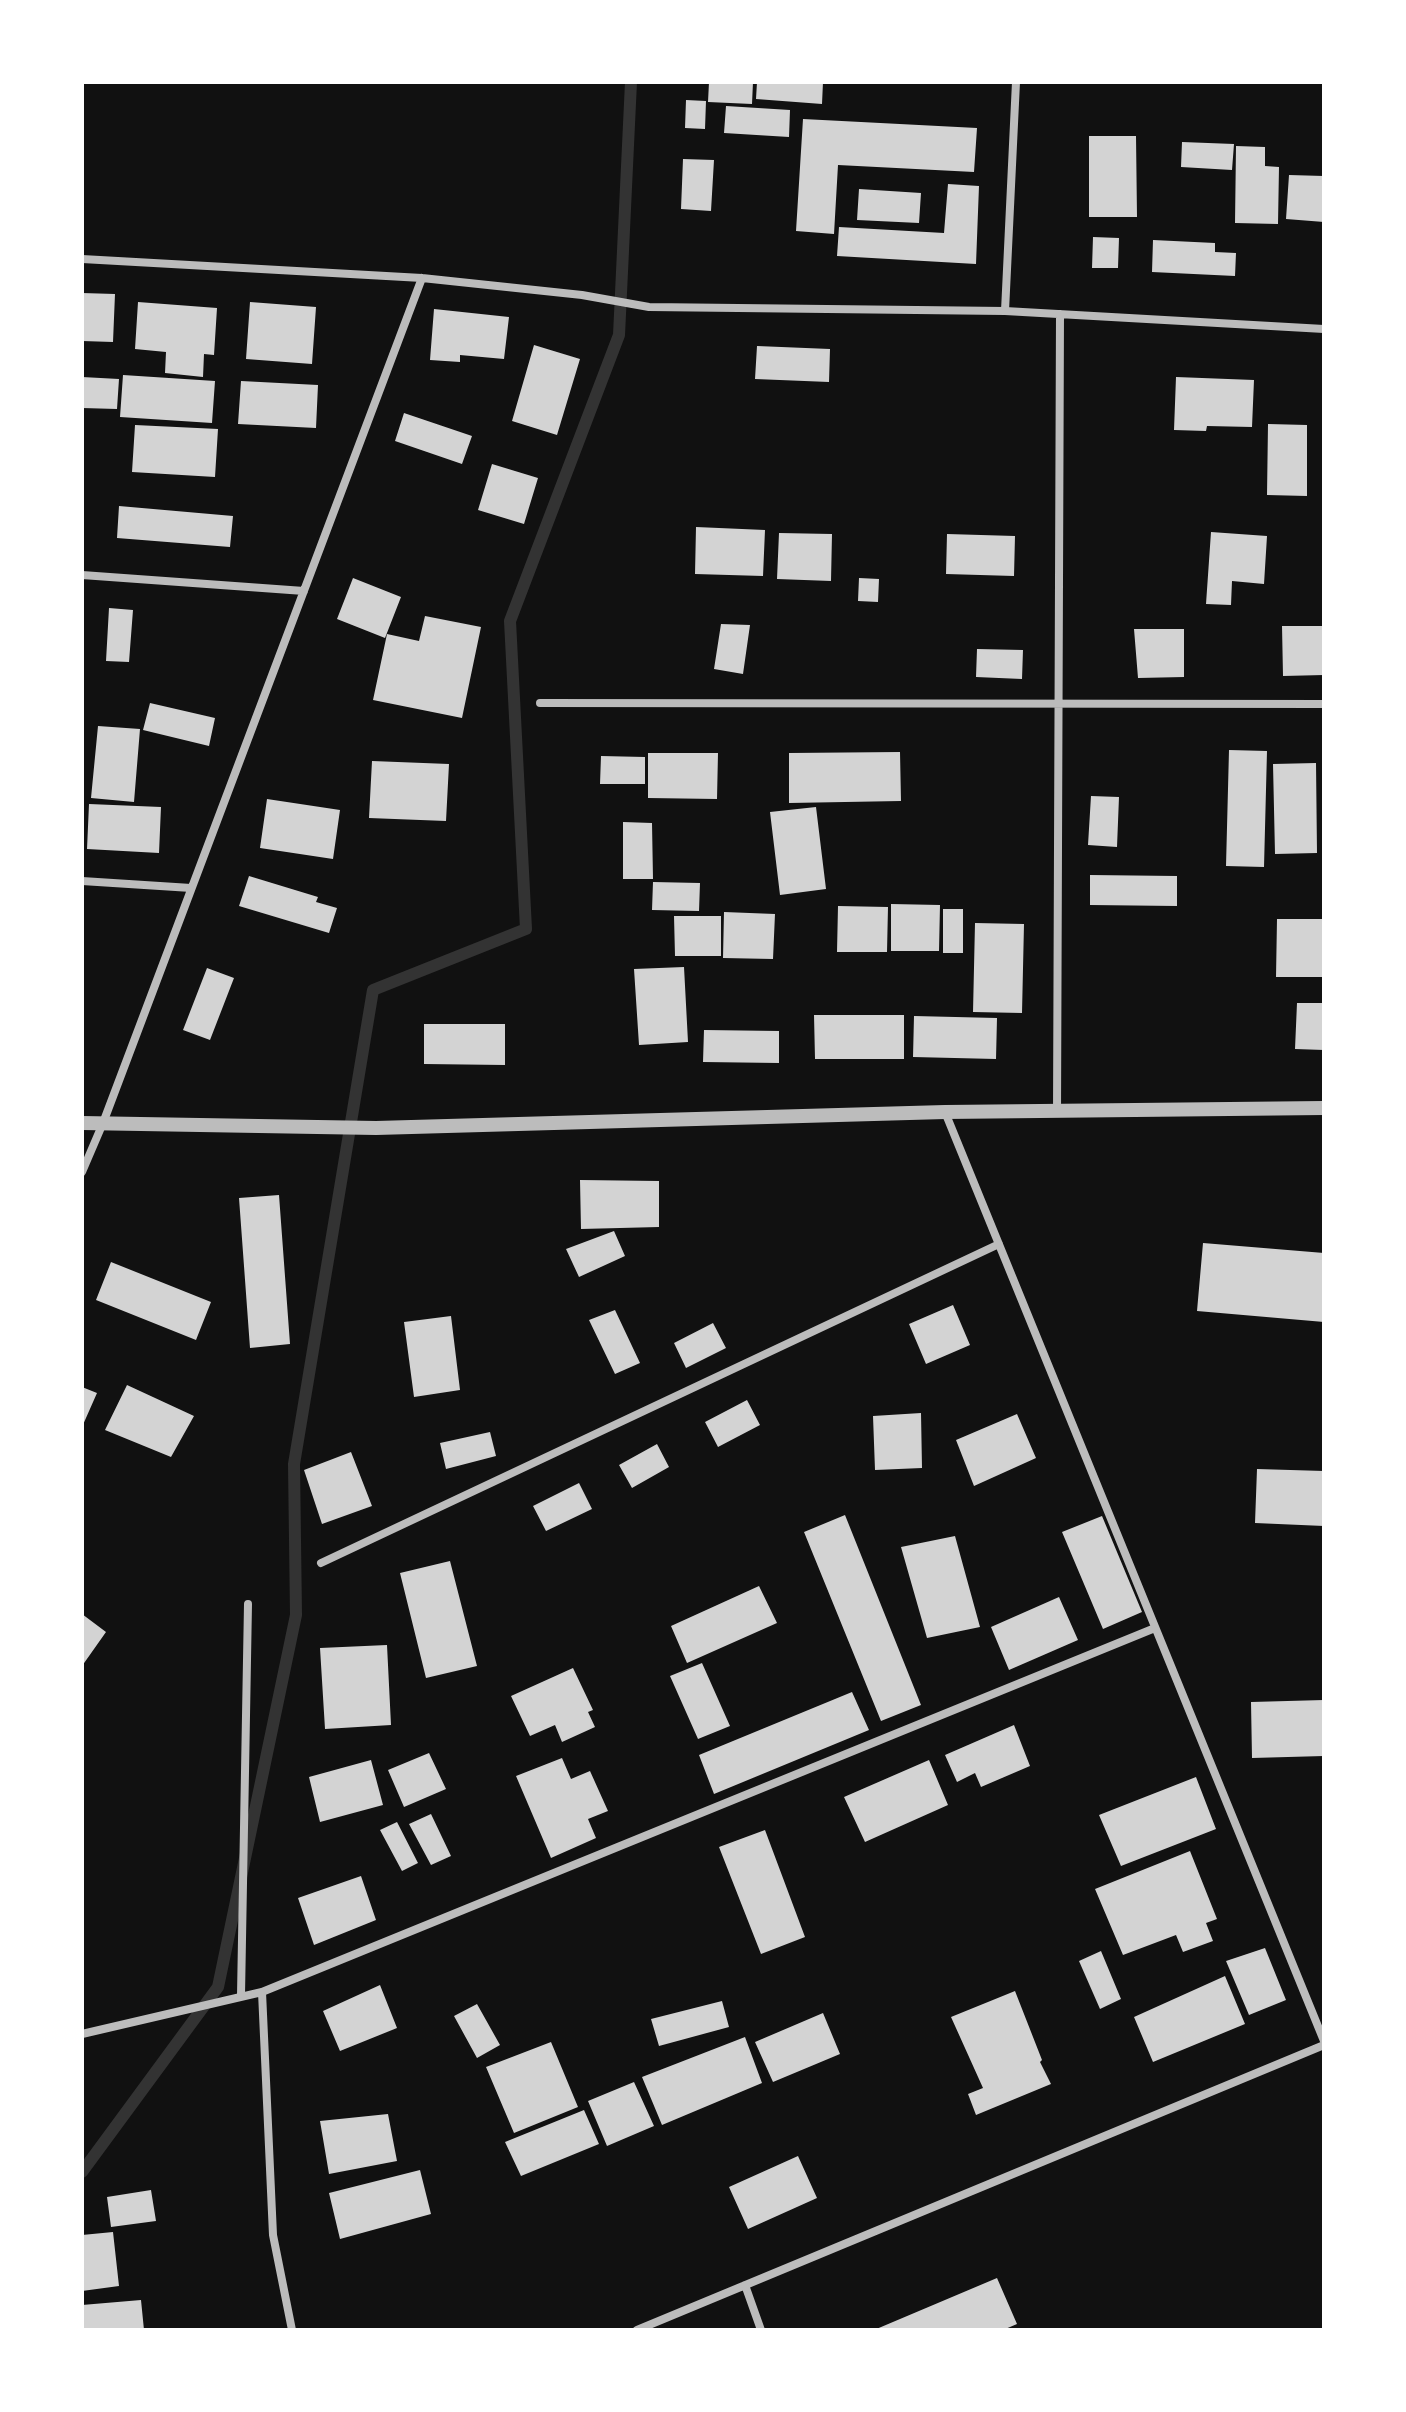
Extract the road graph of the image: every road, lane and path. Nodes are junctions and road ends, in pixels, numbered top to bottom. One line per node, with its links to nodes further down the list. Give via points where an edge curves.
1 (1016, 82): 4 (street)
2 (82, 259): 3 (street)
3 (422, 278): 4 (street, via 649,307); 8 (street)
4 (1005, 311): 5 (street)
5 (1060, 314): 6 (street); 10 (street)
6 (1324, 329)
7 (82, 575): 8 (street)
8 (304, 591): 13 (street)
9 (540, 703): 10 (street)
10 (1059, 703): 11 (street); 15 (street)
11 (1324, 704)
12 (82, 881): 13 (street)
13 (191, 888): 18 (street)
14 (1324, 1108): 15 (street)
15 (1057, 1111): 16 (street)
16 (945, 1112): 18 (street, via 376,1128); 20 (street)
17 (82, 1123): 18 (street)
18 (103, 1123): 19 (street)
19 (82, 1172)
20 (999, 1244): 21 (street); 23 (street)
21 (321, 1563)
22 (248, 1604): 25 (street)
23 (1155, 1628): 24 (street); 27 (street)
24 (262, 1992): 25 (street); 29 (street, via 273,2235)
25 (241, 1995): 26 (street)
26 (82, 2034)
27 (1324, 2043): 28 (street)
28 (745, 2285): 30 (street); 31 (street)
29 (292, 2330)
30 (637, 2330)
31 (761, 2330)

